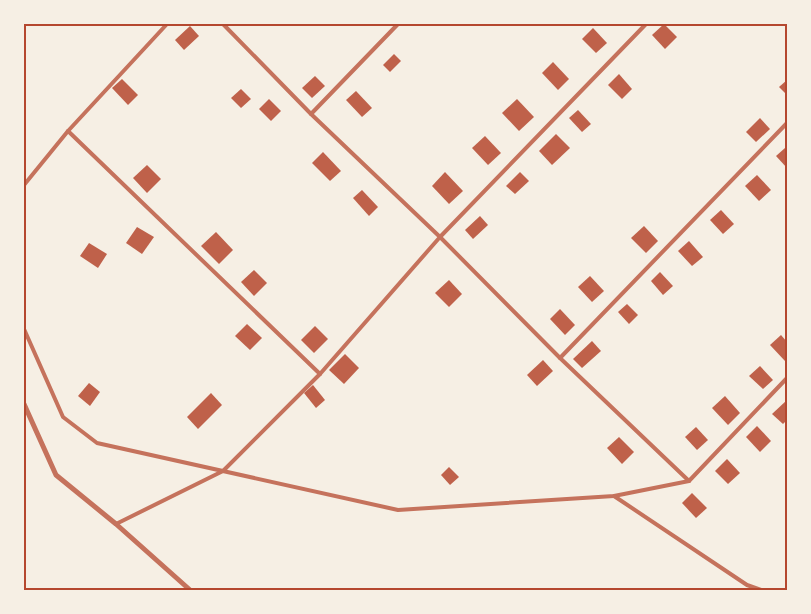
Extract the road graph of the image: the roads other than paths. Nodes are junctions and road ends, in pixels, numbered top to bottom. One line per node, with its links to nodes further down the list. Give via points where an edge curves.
1 (167, 24): 7 (lane)
2 (223, 24): 5 (lane)
3 (398, 24): 5 (lane)
4 (646, 24): 9 (lane)
5 (311, 114): 9 (lane)
6 (787, 123): 11 (lane)
7 (68, 131): 8 (lane); 12 (lane)
8 (24, 185)
9 (440, 238): 11 (lane); 12 (lane)
10 (24, 329): 15 (lane, via 63,417 97,443)
11 (560, 358): 16 (lane)
12 (320, 374): 15 (lane)
13 (787, 378): 16 (lane)
14 (24, 404): 18 (street, via 56,475)
15 (223, 471): 17 (lane, via 398,510); 18 (lane)
16 (689, 481): 17 (lane)
17 (614, 496): 20 (lane, via 747,585)
18 (116, 524): 19 (street)
19 (190, 590)
20 (761, 590)

